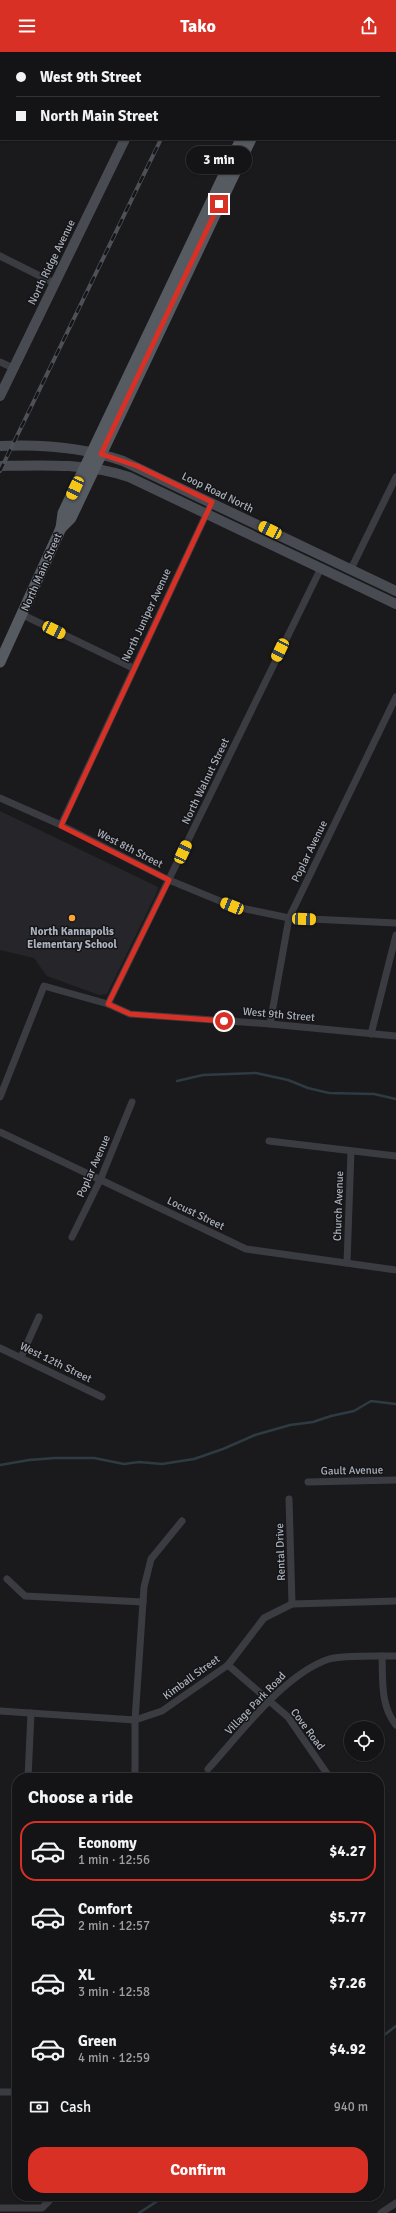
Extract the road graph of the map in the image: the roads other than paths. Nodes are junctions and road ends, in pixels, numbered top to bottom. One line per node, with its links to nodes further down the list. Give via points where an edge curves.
1 (125, 140): 5 (main road, North Ridge Avenue)
2 (241, 140): 10 (main road)
3 (251, 140): 10 (main road)
4 (0, 256): 5 (street)
5 (54, 283): 7 (main road, North Ridge Avenue)
6 (0, 362): 7 (street)
7 (13, 368): 8 (main road, North Ridge Avenue)
8 (0, 396)
9 (0, 446): 10 (main road, Loop Road North, via 52,446)
10 (96, 453): 12 (main road); 14 (main road, Loop Road North, via 137,466)
11 (0, 466): 12 (main road)
12 (90, 467): 15 (main road, via 134,479); 20 (main road, North Main Street, via 62,515 61,528)
13 (396, 476): 17 (street)
14 (212, 502): 15 (street, North Juniper Avenue); 17 (main road, Loop Road North)
15 (207, 513): 16 (main road); 22 (street, North Juniper Avenue)
16 (321, 568): 19 (main road); 26 (street, North Walnut Street)
17 (351, 569): 18 (main road, Loop Road North)
18 (396, 591)
19 (396, 604)
20 (23, 615): 21 (main road, North Main Street); 22 (street)
21 (0, 662)
22 (133, 668): 25 (street, North Juniper Avenue)
23 (396, 697): 27 (street, Poplar Avenue)
24 (0, 798): 25 (street, West 8th Street)
25 (61, 826): 26 (street, West 8th Street)
26 (169, 880): 27 (street, West 8th Street, via 232,906); 30 (street, North Walnut Street)
27 (289, 918): 28 (street, West 8th Street); 31 (street, Poplar Avenue)
28 (396, 923)
29 (396, 935): 32 (street)
30 (108, 1004): 31 (street, West 9th Street, via 130,1014); 34 (street, West 9th Street, via 44,986)
31 (270, 1024): 32 (street, West 9th Street)
32 (371, 1034): 33 (street, West 9th Street)
33 (396, 1036)
34 (0, 1097)
35 (132, 1102): 40 (street, Poplar Avenue)
36 (0, 1132): 40 (street, Locust Street)
37 (269, 1141): 38 (street)
38 (351, 1151): 39 (street); 42 (street, Church Avenue)
39 (396, 1156)
40 (101, 1178): 41 (street, Poplar Avenue); 42 (street, Locust Street, via 246,1249)
41 (72, 1237)
42 (347, 1263): 43 (street, Locust Street)
43 (396, 1270)
44 (39, 1317): 46 (street)
45 (0, 1348): 46 (street, West 12th Street)
46 (20, 1357): 47 (street, West 12th Street)
47 (102, 1397)
48 (396, 1480): 49 (street, Gault Avenue)
49 (308, 1482)
50 (289, 1499): 55 (street, Rental Drive)
51 (182, 1521): 53 (street, via 151,1559)
52 (6, 1579): 53 (street, via 25,1596)
53 (143, 1602): 62 (street)
54 (396, 1602): 55 (street, Kimball Street)
55 (292, 1604): 58 (street, Kimball Street, via 264,1618)
56 (382, 1656): 57 (street, Village Park Road); 59 (street, Village Park Road, via 330,1659 299,1673); 63 (street, via 385,1704 389,1716)
57 (396, 1656)
58 (228, 1665): 59 (street, Cove Road); 62 (street, Kimball Street, via 162,1711)
59 (269, 1702): 64 (street, Village Park Road); 67 (street, Cove Road, via 288,1717)
60 (0, 1711): 61 (street, Kimball Street)
61 (31, 1713): 62 (street, Kimball Street); 65 (street)
62 (135, 1720): 66 (street)
63 (396, 1725)
64 (208, 1769)
65 (28, 1773)
66 (135, 1773)
67 (327, 1773)
68 (0, 2092): 69 (street)
69 (12, 2092)
70 (49, 2201): 72 (street, via 42,2208)
71 (396, 2203): 73 (street)
72 (0, 2208)
73 (381, 2213)

